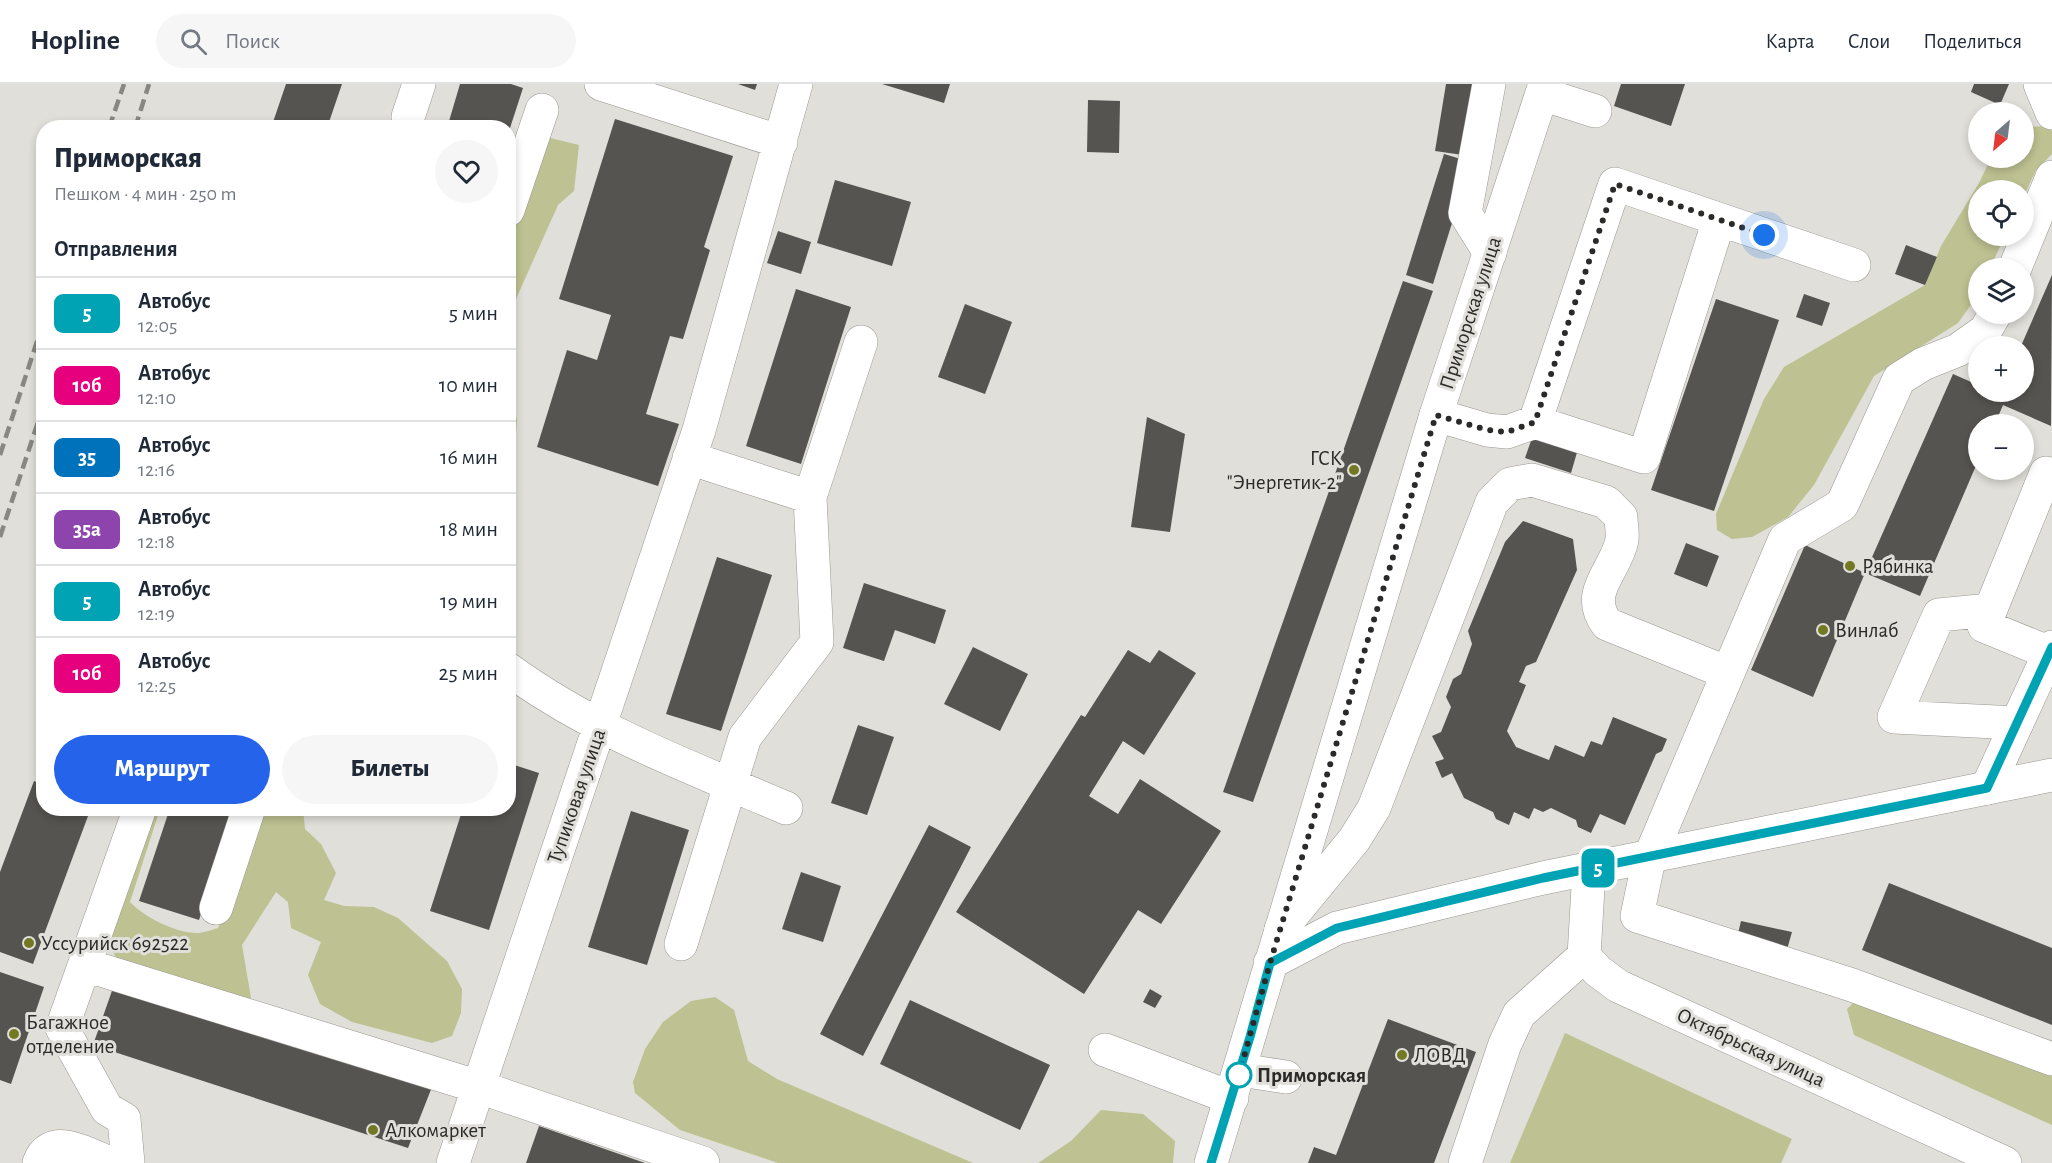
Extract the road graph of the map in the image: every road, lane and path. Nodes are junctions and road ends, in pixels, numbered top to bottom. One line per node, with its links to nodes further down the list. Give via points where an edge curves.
1 (419, 84): 10 (main road)
2 (601, 84): 11 (main road)
3 (796, 84): 11 (main road, Тупиковая улица)
4 (1489, 84): 15 (main road, via 1465,213)
5 (2040, 84): 9 (main road)
6 (1543, 89): 8 (main road); 15 (main road, Приморская улица)
7 (542, 110): 13 (main road)
8 (1595, 111)
9 (2052, 113)
10 (408, 117)
11 (781, 142): 22 (main road, Тупиковая улица)
12 (2052, 177): 16 (main road)
13 (516, 186)
14 (1719, 220): 17 (main road); 21 (main road, via 1615,184); 21 (main road, via 1644,457)
15 (1490, 253): 20 (main road, Приморская улица)
16 (2019, 258)
17 (1854, 265)
18 (1989, 324): 28 (main road, via 1958,350 1899,379 1842,505 1785,538)
19 (861, 342): 24 (main road)
20 (1436, 415): 21 (main road, via 1507,432); 40 (main road, Приморская улица)
21 (1535, 422)
22 (694, 444): 24 (main road); 30 (main road, Тупиковая улица)
23 (2052, 476): 25 (main road, via 2046,473)
24 (810, 496): 32 (main road, via 817,642 745,737)
25 (1990, 610): 26 (main road, via 1984,626); 29 (main road, via 1939,615 1894,717)
26 (2051, 650): 29 (main road)
27 (516, 674): 30 (main road)
28 (1728, 674): 37 (main road); 40 (main road, via 1607,624 1598,611 1599,593 1622,540 1621,517 1606,502 1532,480 1510,484 1492,502 1374,808 1354,840)
29 (2017, 723): 33 (main road)
30 (599, 727): 32 (main road); 49 (main road, Тупиковая улица)
31 (2052, 775): 33 (main road)
32 (732, 784): 34 (main road); 41 (main road)
33 (1987, 788): 37 (main road)
34 (786, 807)
35 (137, 816): 44 (main road)
36 (246, 816): 39 (main road)
37 (1648, 859): 38 (main road); 46 (main road, via 1637,916 1852,985)
38 (1589, 870): 42 (main road); 43 (main road, via 1337,928)
39 (216, 908)
40 (1281, 928): 43 (main road, Приморская улица)
41 (681, 944)
42 (1584, 956): 56 (main road, via 1519,1014); 57 (main road, Октябрьская улица, via 1618,986)
43 (1270, 963): 48 (main road, Приморская улица)
44 (85, 965): 49 (main road); 52 (main road, via 62,1028 107,1108 123,1119)
45 (1105, 1050): 48 (main road)
46 (2052, 1059)
47 (1286, 1077): 48 (main road)
48 (1236, 1084): 55 (main road, Приморская улица)
49 (478, 1087): 53 (main road, Тупиковая улица); 54 (main road)
50 (39, 1163): 51 (main road, via 50,1147 61,1145)
51 (109, 1163)
52 (128, 1163)
53 (453, 1163)
54 (703, 1163)
55 (1211, 1163)
56 (1465, 1163)
57 (2005, 1163)

